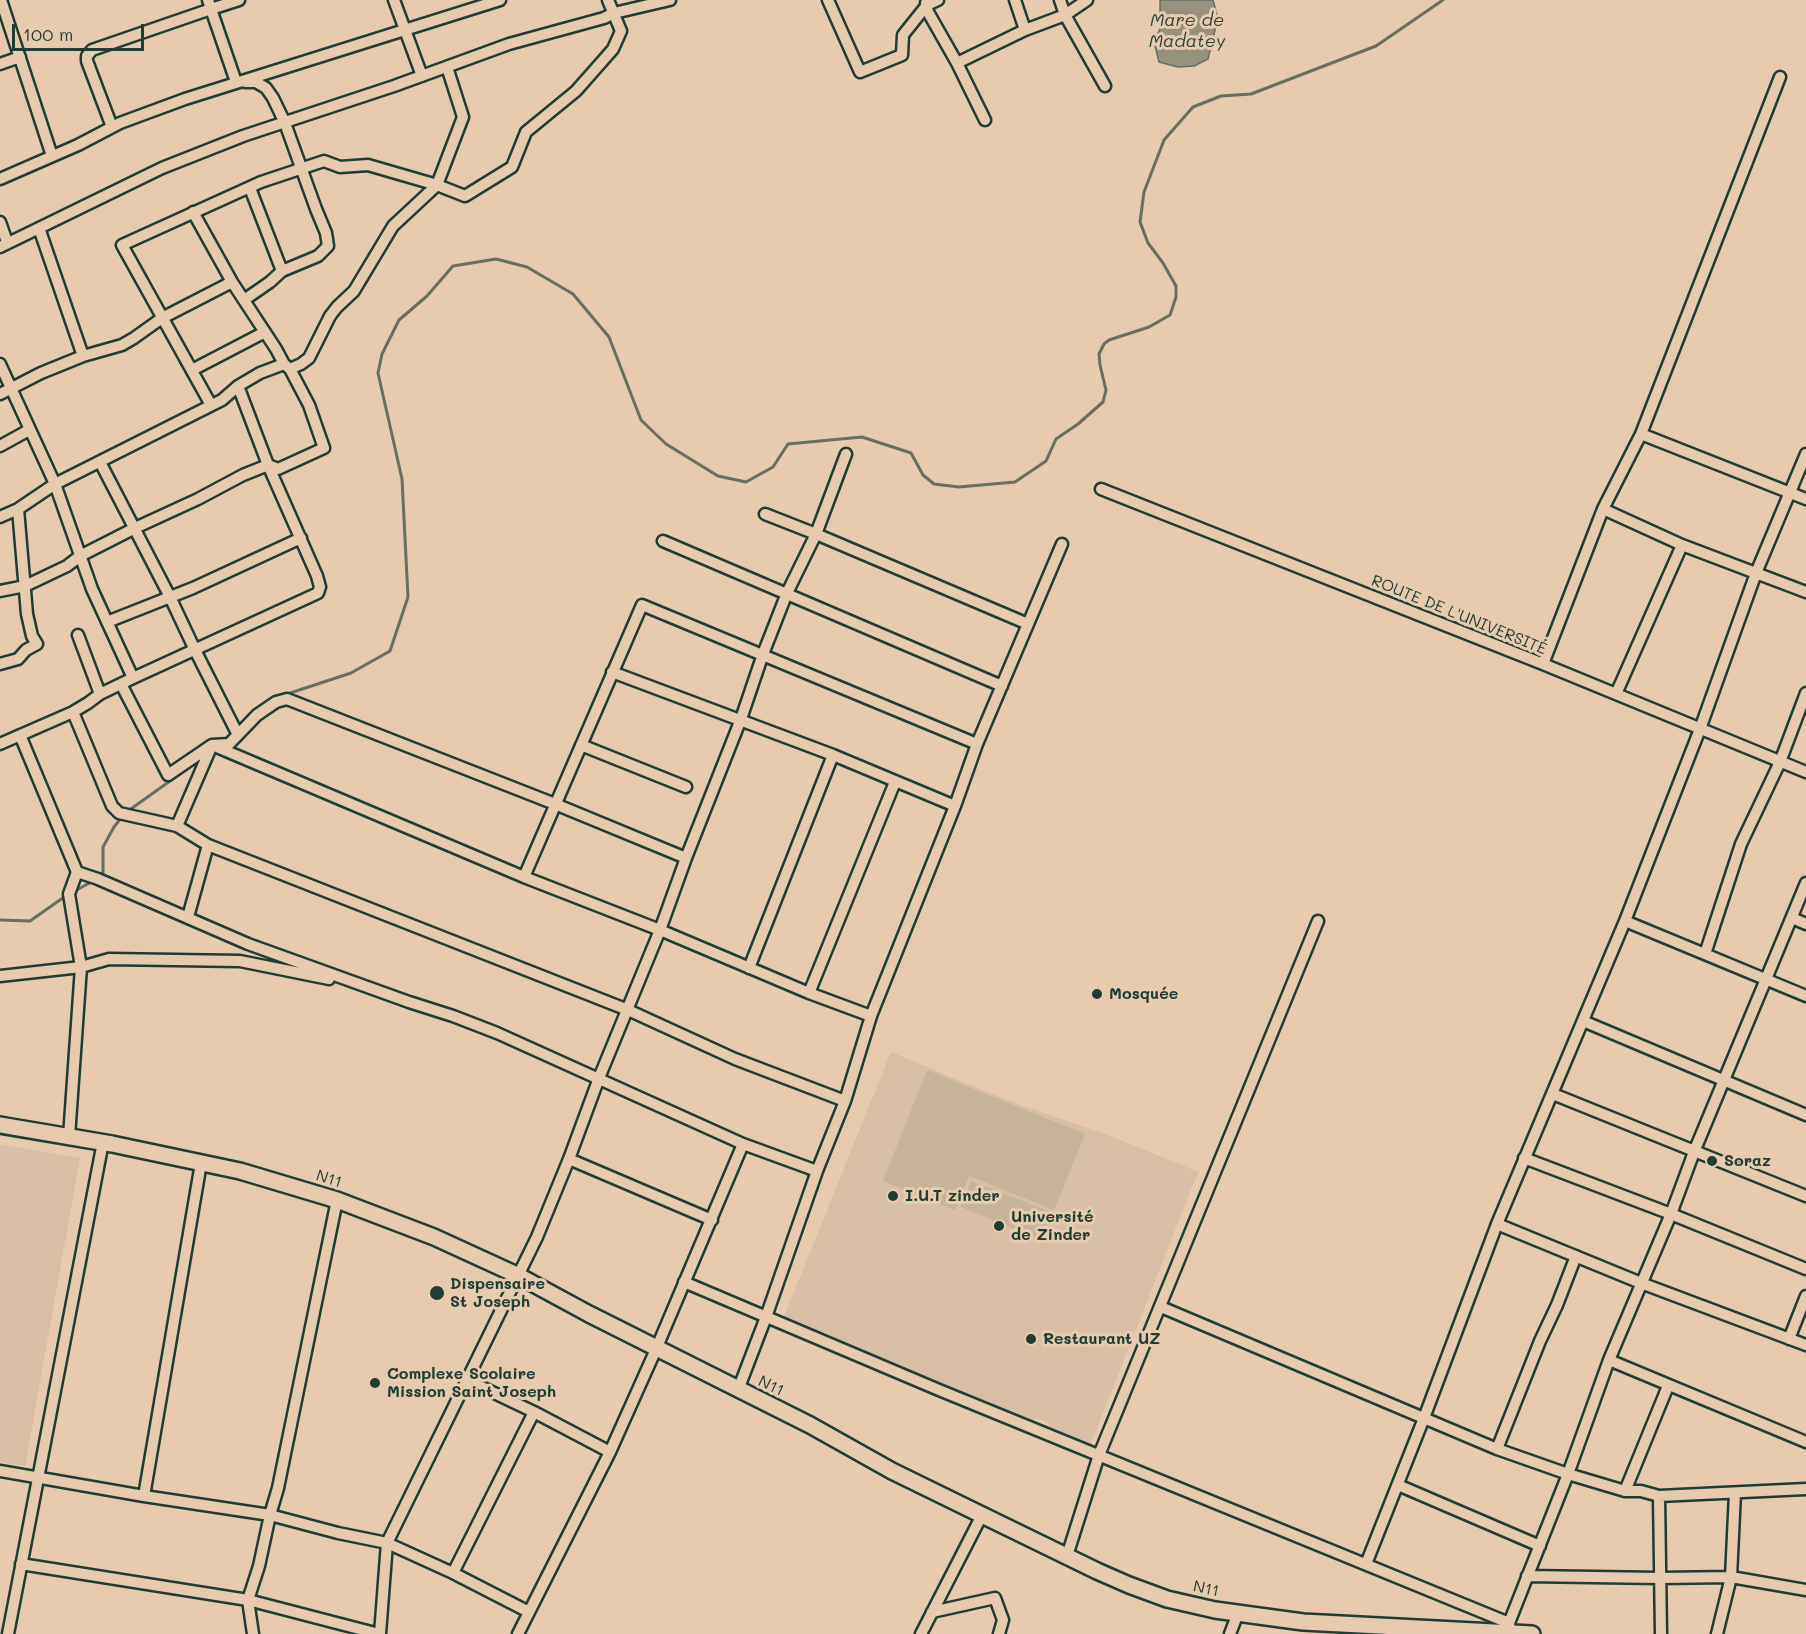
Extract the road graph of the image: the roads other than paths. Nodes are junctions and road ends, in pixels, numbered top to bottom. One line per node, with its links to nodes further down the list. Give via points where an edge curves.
1 (1, 0): 17 (street)
2 (239, 0): 12 (street)
3 (394, 0): 15 (street)
4 (500, 0): 15 (street)
5 (608, 0): 13 (street)
6 (670, 0): 13 (street)
7 (828, 0): 11 (street, via 860,72 902,56 903,35)
8 (1014, 0): 16 (street)
9 (1060, 0): 14 (street)
10 (1087, 0): 14 (street)
11 (930, 2): 18 (street, via 927,12)
12 (209, 5): 23 (street); 27 (street, via 90,52 87,61)
13 (614, 13): 20 (street); 31 (street, via 621,31 613,49 576,91 526,132 512,167 465,196)
14 (1065, 15): 16 (street); 24 (street)
15 (405, 30): 21 (street); 23 (street)
16 (1025, 30): 18 (street)
17 (20, 57): 19 (street); 28 (street)
18 (957, 63): 25 (street)
19 (0, 64)
20 (447, 66): 21 (street); 31 (street, via 463,117)
21 (422, 76): 26 (street)
22 (1780, 77): 51 (street)
23 (236, 82): 26 (street, via 256,82 266,88); 27 (street)
24 (1105, 86)
25 (985, 120)
26 (285, 123): 29 (street); 35 (street, via 187,156)
27 (112, 127): 28 (street)
28 (52, 156): 30 (street)
29 (303, 168): 31 (street, via 324,161 340,167 368,165); 32 (street); 37 (street, via 327,232 328,246 318,256)
30 (0, 179)
31 (436, 185): 44 (street, via 393,226 354,291 330,316 309,358)
32 (250, 188): 33 (street); 37 (street)
33 (193, 212): 38 (street); 40 (street, via 122,244)
34 (0, 222): 36 (street)
35 (39, 228): 36 (street); 42 (street)
36 (4, 244)
37 (282, 271): 39 (street)
38 (232, 282): 39 (street); 40 (street)
39 (244, 300): 41 (street)
40 (162, 318): 42 (street, via 122,345); 45 (street)
41 (265, 332): 44 (street); 45 (street)
42 (83, 356): 47 (street)
43 (0, 364): 47 (street)
44 (287, 367): 46 (street, via 260,374); 56 (street, via 312,411 324,448 278,469)
45 (192, 370): 49 (street)
46 (238, 386): 49 (street); 56 (street)
47 (11, 389): 48 (street); 50 (street)
48 (0, 394)
49 (211, 405): 55 (street)
50 (29, 430): 52 (street); 57 (street)
51 (1641, 434): 59 (street); 62 (street)
52 (0, 446)
53 (846, 454): 66 (street)
54 (1806, 454): 59 (street)
55 (99, 462): 57 (street); 65 (street)
56 (268, 465): 65 (street); 67 (street)
57 (55, 484): 61 (street); 71 (street)
58 (1101, 489): 84 (street, ROUTE DE L'UNIVERSITÉ)
59 (1790, 492): 60 (street); 72 (street)
60 (1806, 499)
61 (18, 509): 64 (street); 73 (street)
62 (1603, 509): 70 (street); 84 (street)
63 (765, 514): 66 (street)
64 (0, 517)
65 (135, 528): 71 (street); 77 (street)
66 (816, 534): 76 (street); 79 (street)
67 (301, 538): 77 (street); 81 (street, via 317,576 318,594)
68 (663, 541): 76 (street)
69 (1062, 544): 79 (street)
70 (1682, 545): 72 (street); 91 (street)
71 (81, 556): 73 (street); 78 (street)
72 (1756, 573): 75 (street); 94 (street)
73 (25, 586): 74 (street); 83 (street, via 27,614 37,644 18,659)
74 (0, 591)
75 (1806, 592)
76 (787, 593): 82 (street); 88 (street)
77 (170, 597): 78 (street); 81 (street)
78 (107, 622): 86 (street)
79 (1028, 624): 88 (street)
80 (78, 635): 90 (street)
81 (195, 650): 86 (street); 96 (street)
82 (763, 654): 85 (street, via 642,604); 93 (street); 98 (street)
83 (0, 664)
84 (1543, 664): 91 (street, ROUTE DE L'UNIVERSITÉ)
85 (612, 672): 93 (street); 100 (street)
86 (133, 678): 87 (street)
87 (121, 684): 90 (street); 99 (street, via 168,775)
88 (1002, 686): 98 (street)
89 (1806, 693): 102 (street)
90 (100, 694): 92 (street)
91 (1616, 694): 94 (street, ROUTE DE L'UNIVERSITÉ)
92 (72, 712): 95 (street); 108 (street, via 112,806 123,815)
93 (741, 719): 101 (street); 110 (street)
94 (1700, 729): 102 (street, ROUTE DE L'UNIVERSITÉ); 117 (street)
95 (20, 735): 97 (street); 111 (street)
96 (238, 735): 99 (street, via 229,744); 106 (street, via 257,715 287,699)
97 (0, 744)
98 (977, 744): 107 (street)
99 (212, 745): 108 (street); 112 (street)
100 (581, 745): 105 (street); 106 (street)
101 (833, 755): 104 (street); 122 (street)
102 (1780, 762): 103 (street, ROUTE DE L'UNIVERSITÉ); 120 (street, via 1741,844)
103 (1806, 772)
104 (895, 782): 107 (street); 126 (street)
105 (686, 787)
106 (555, 804): 110 (street); 112 (street)
107 (955, 806): 129 (street)
108 (177, 826): 109 (street)
109 (208, 845): 114 (street); 128 (street)
110 (686, 858): 119 (street)
111 (77, 872): 114 (street); 121 (street, via 69,894)
112 (524, 877): 119 (street)
113 (1806, 883): 115 (street)
114 (188, 917): 125 (street, via 248,944)
115 (1792, 918): 118 (street); 124 (street)
116 (1318, 921): 156 (street)
117 (1625, 921): 120 (street); 130 (street)
118 (1806, 924)
119 (660, 930): 122 (street); 128 (street)
120 (1705, 954): 124 (street)
121 (81, 967): 123 (street); 125 (street, via 109,958 240,961); 137 (street)
122 (749, 968): 126 (street)
123 (0, 976)
124 (1767, 980): 127 (street); 132 (street)
125 (366, 987): 131 (street, via 464,1020)
126 (809, 993): 129 (street)
127 (1806, 996)
128 (628, 1010): 131 (street); 134 (street, via 735,1059)
129 (872, 1016): 134 (street)
130 (1583, 1021): 132 (street); 133 (street)
131 (599, 1078): 139 (street); 142 (street)
132 (1724, 1082): 135 (street); 140 (street)
133 (1553, 1094): 140 (street); 141 (street)
134 (845, 1101): 144 (street)
135 (1806, 1115)
136 (0, 1125): 137 (main road, N11)
137 (69, 1137): 138 (main road, N11)
138 (103, 1142): 143 (main road, N11); 173 (street)
139 (743, 1144): 144 (street); 148 (street)
140 (1694, 1152): 145 (street); 147 (street)
141 (1524, 1158): 147 (street); 149 (street)
142 (569, 1159): 148 (street); 152 (street)
143 (201, 1163): 146 (main road, N11); 178 (street)
144 (817, 1171): 157 (street)
145 (1806, 1196)
146 (337, 1200): 152 (main road, N11); 180 (street)
147 (1671, 1214): 151 (street); 154 (street)
148 (712, 1220): 153 (street)
149 (1497, 1224): 150 (street); 166 (street)
150 (1576, 1256): 154 (street); 168 (street)
151 (1806, 1269)
152 (518, 1275): 160 (main road, N11); 162 (street)
153 (684, 1282): 157 (street); 160 (street)
154 (1641, 1283): 158 (street); 161 (street)
155 (1806, 1296): 158 (street)
156 (1161, 1306): 166 (street); 170 (street)
157 (766, 1317): 164 (street); 170 (street)
158 (1789, 1339): 159 (street)
159 (1806, 1346)
160 (657, 1347): 164 (main road, N11); 169 (street)
161 (1609, 1360): 163 (street); 172 (street)
162 (467, 1380): 165 (street); 182 (street)
163 (1668, 1386): 167 (street); 176 (street)
164 (738, 1390): 181 (main road, N11)
165 (534, 1412): 169 (street); 187 (street)
166 (1424, 1418): 168 (street); 174 (street)
167 (1806, 1442)
168 (1497, 1449): 172 (street)
169 (610, 1452): 193 (street)
170 (1099, 1455): 184 (street); 186 (street)
171 (0, 1471): 173 (street)
172 (1568, 1474): 176 (street); 183 (street)
173 (38, 1477): 178 (street); 185 (street)
174 (1398, 1485): 183 (street); 186 (street)
175 (1806, 1489): 177 (street)
176 (1624, 1491): 179 (street)
177 (1735, 1493): 179 (street); 189 (street)
178 (144, 1496): 180 (street)
179 (1659, 1496): 190 (street)
180 (270, 1515): 182 (street); 192 (street)
181 (982, 1515): 184 (main road, N11); 194 (street)
182 (387, 1543): 187 (street); 200 (street)
183 (1540, 1546): 188 (street)
184 (1067, 1556): 195 (main road, N11, via 1167,1599)
185 (21, 1564): 192 (street); 198 (street)
186 (1366, 1564): 196 (street)
187 (453, 1574): 193 (street)
188 (1527, 1576): 190 (street); 196 (street)
189 (1731, 1577): 190 (street); 191 (street); 207 (street)
190 (1660, 1578): 206 (street)
191 (1806, 1590)
192 (249, 1600): 199 (street); 200 (street)
193 (529, 1612): 201 (street)
194 (932, 1612): 202 (street); 203 (street, via 995,1598 1003,1620)
195 (1238, 1613): 197 (main road, N11, via 1303,1623); 204 (street)
196 (1509, 1628): 197 (main road, N11); 205 (main road, N11)
197 (1468, 1633)
198 (8, 1634)
199 (253, 1634)
200 (379, 1634)
201 (518, 1634)
202 (921, 1634)
203 (999, 1634)
204 (1230, 1634)
205 (1532, 1634)
206 (1661, 1634)
207 (1717, 1634)

